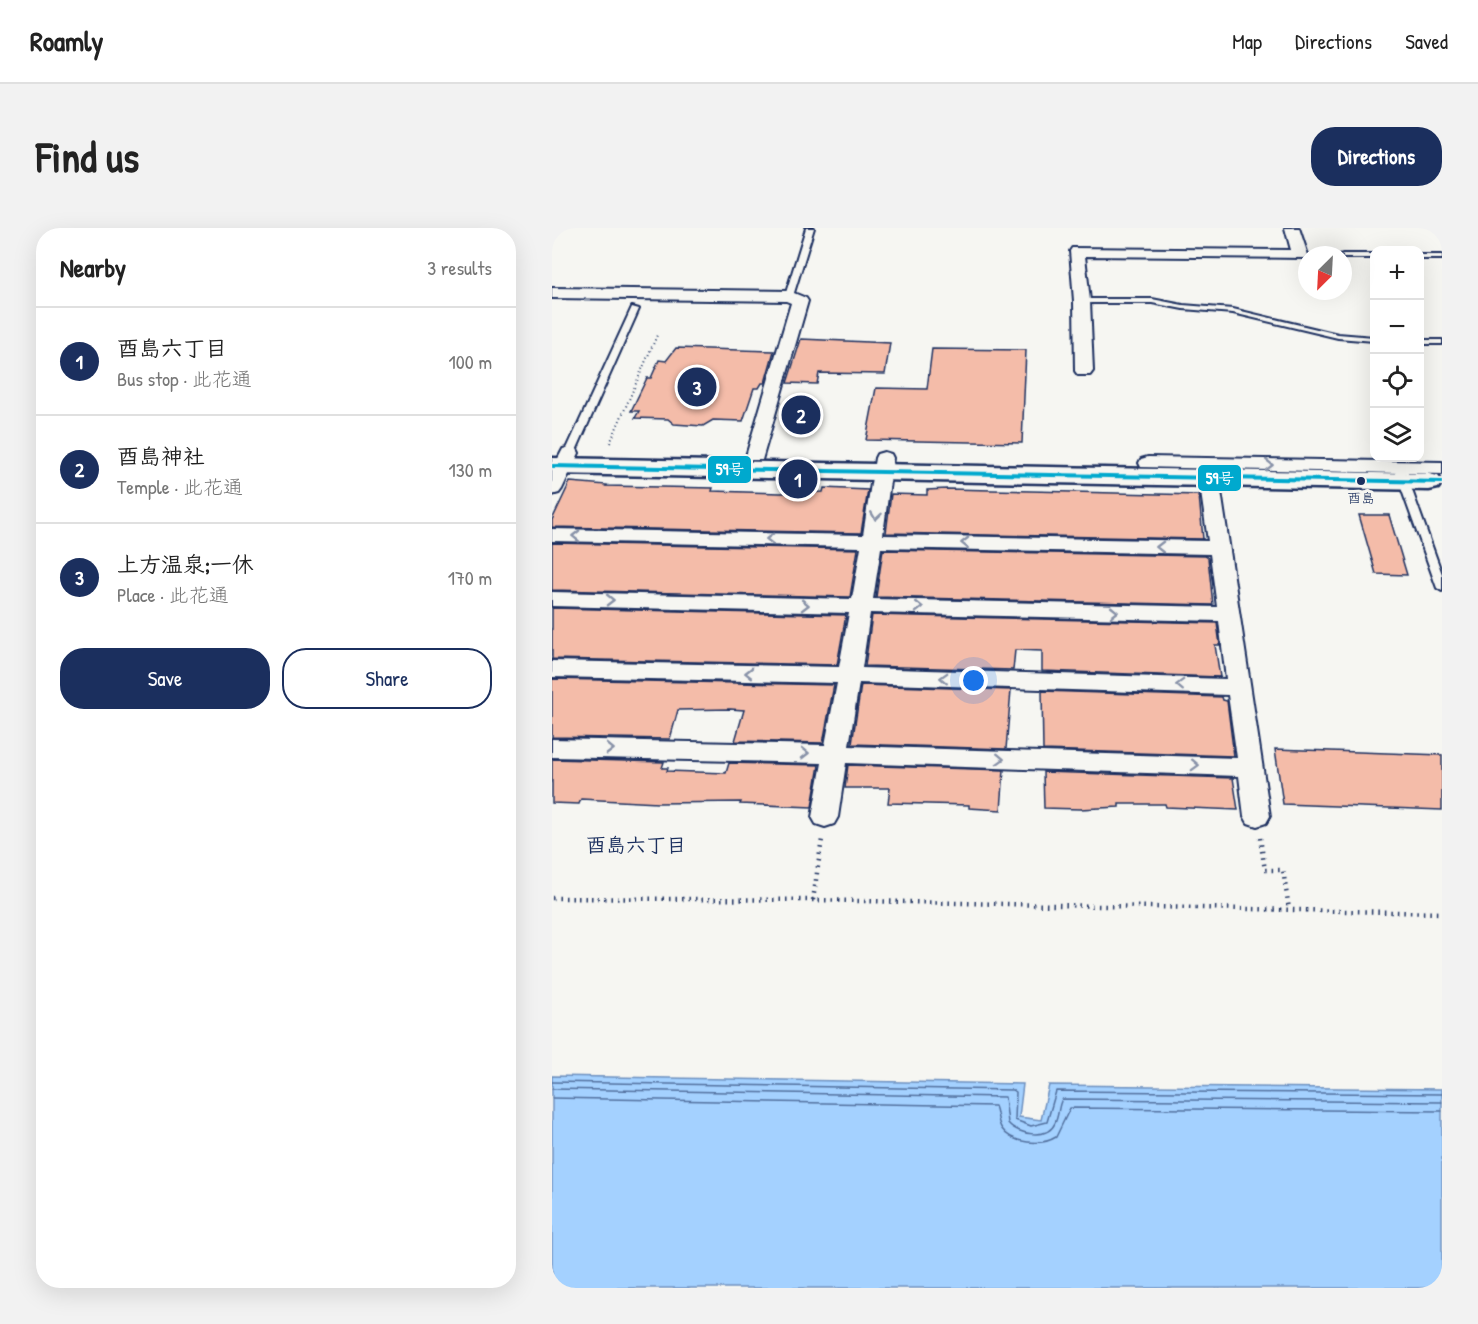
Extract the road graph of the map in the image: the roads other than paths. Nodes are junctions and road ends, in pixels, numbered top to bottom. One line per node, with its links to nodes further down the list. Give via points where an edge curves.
1 (810, 228): 10 (lane)
2 (1292, 228): 3 (street)
3 (1299, 246)
4 (1298, 255): 11 (street, via 1077,251)
5 (1352, 256): 6 (lane)
6 (1370, 256)
7 (1424, 257): 8 (lane)
8 (1442, 257)
9 (552, 293): 10 (street)
10 (789, 296): 17 (street, via 800,301)
11 (1082, 301): 13 (lane, via 1152,301 1233,311 1338,336); 16 (street)
12 (635, 309): 19 (lane)
13 (1370, 339)
14 (1424, 342): 15 (lane)
15 (1442, 342)
16 (1084, 371)
17 (754, 456): 19 (street); 20 (street)
18 (1148, 463): 20 (street); 21 (street, one-way to 21)
19 (558, 466): 20 (street)
20 (883, 466): 22 (street); 24 (street, one-way to 24)
21 (1423, 476): 22 (street); 26 (lane)
22 (1209, 478): 25 (street)
23 (552, 535): 24 (street, one-way to 23)
24 (872, 541): 25 (street, one-way to 24); 28 (street)
25 (1219, 548): 29 (street)
26 (1442, 588)
27 (552, 599): 28 (street, one-way to 28)
28 (860, 606): 29 (street, one-way to 29); 31 (street)
29 (1229, 614): 32 (street)
30 (552, 669): 31 (street, one-way to 30)
31 (849, 675): 32 (street, one-way to 31); 34 (street)
32 (1239, 687): 35 (street)
33 (552, 748): 34 (street, one-way to 34)
34 (836, 754): 35 (street, one-way to 35); 37 (street)
35 (1250, 767): 36 (street)
36 (1257, 816)
37 (825, 817)

